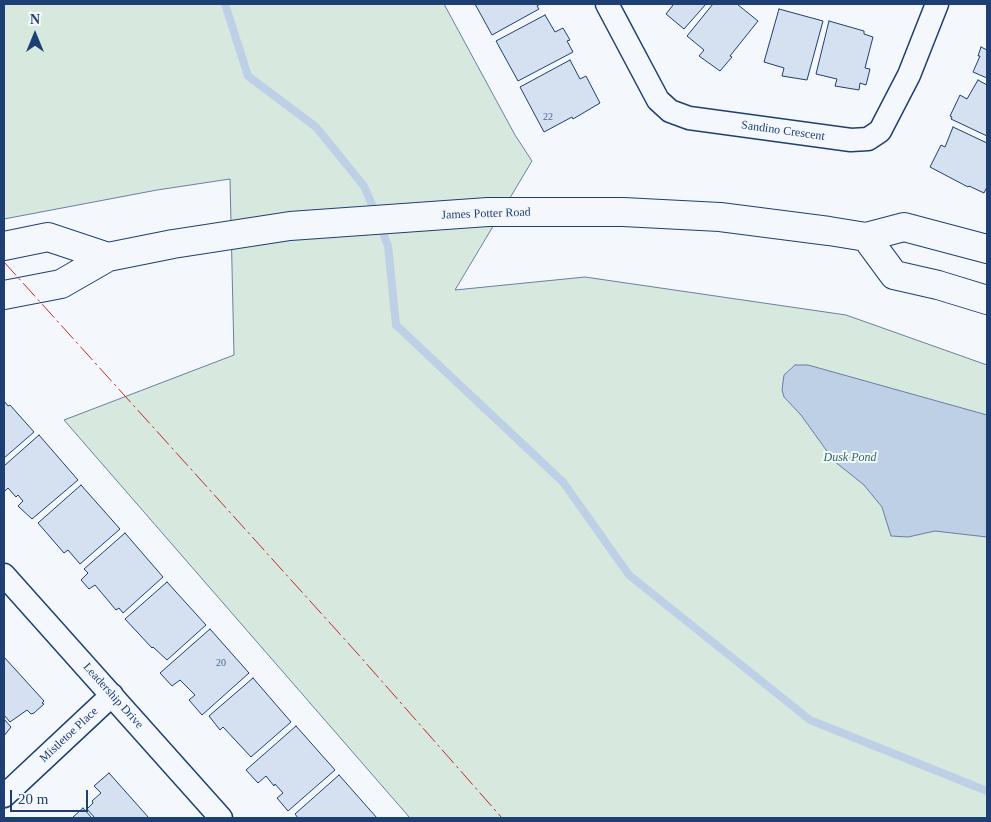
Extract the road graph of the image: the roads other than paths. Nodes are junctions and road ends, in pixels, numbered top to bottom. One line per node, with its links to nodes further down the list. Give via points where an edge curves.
1 (607, 4): 2 (street, Sandino Crescent, via 658,100 670,111 689,118 851,140 868,138 880,131 909,75)
2 (937, 4)
3 (866, 237): 5 (main road, James Potter Road, via 904,227); 6 (main road, James Potter Road, via 720,217 623,212 488,212 290,226); 8 (main road, via 894,274)
4 (4, 246): 6 (main road, James Potter Road, via 48,237)
5 (987, 249)
6 (108, 257): 7 (main road, James Potter Road, via 61,284)
7 (4, 295)
8 (987, 300)
9 (4, 575): 10 (street, Leadership Drive)
10 (112, 695): 11 (street, Mistletoe Place); 12 (street, Leadership Drive)
11 (4, 796)
12 (221, 818)

